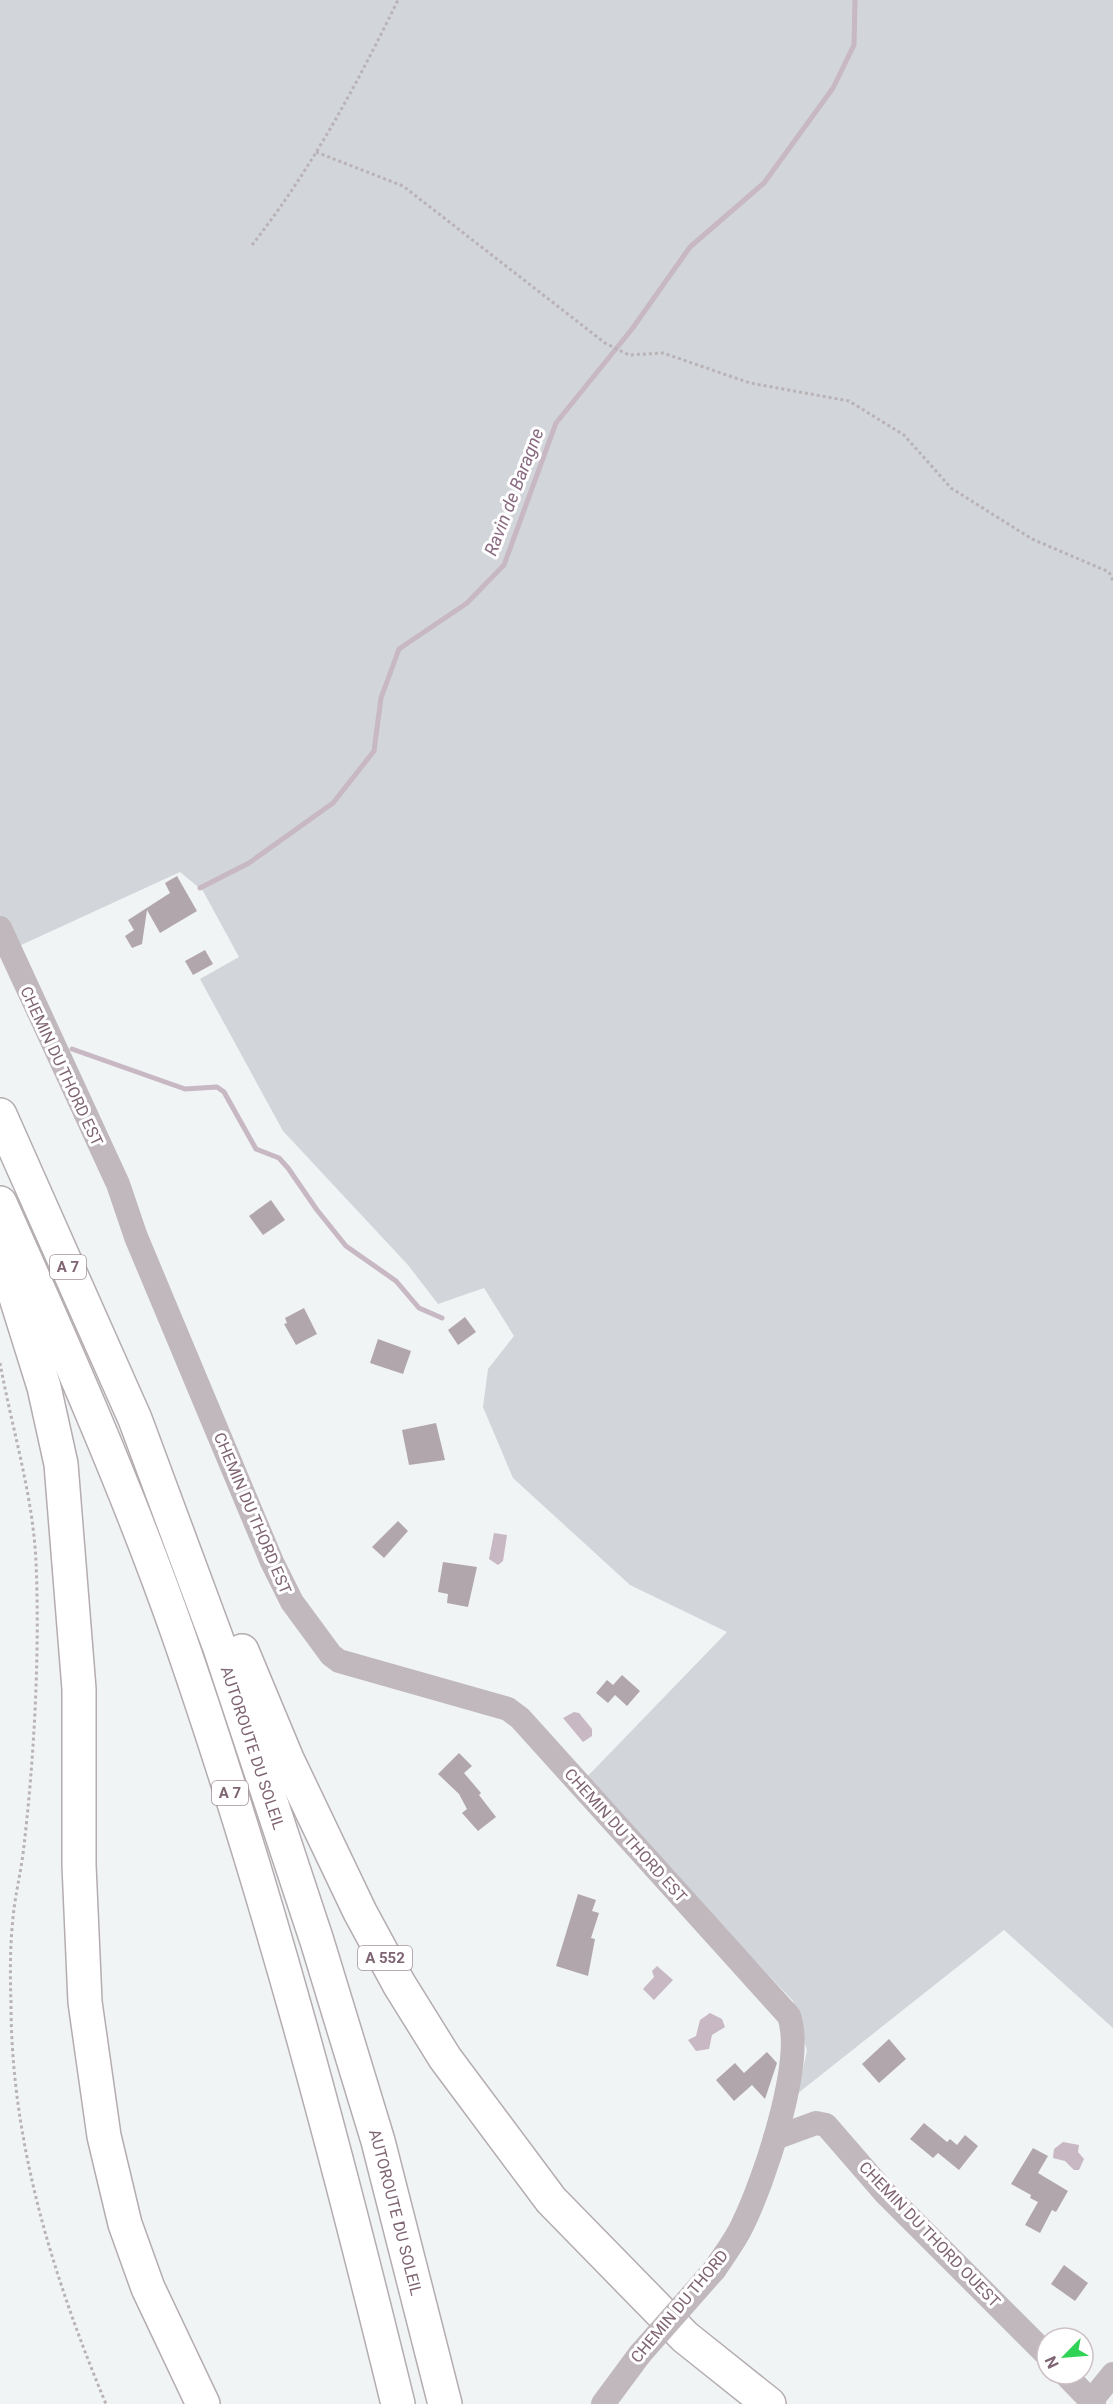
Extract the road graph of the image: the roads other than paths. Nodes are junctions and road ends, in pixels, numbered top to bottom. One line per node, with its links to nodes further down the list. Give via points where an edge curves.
1 (0, 928): 6 (street, CHEMIN DU THORD EST, via 118,1184 136,1237 292,1602 339,1661 508,1709 520,1718 776,2001 789,2016 794,2039)
2 (0, 1115): 5 (highway, AUTOROUTE DU SOLEIL / A 7)
3 (0, 1203): 12 (highway, A 7, via 105,1446 179,1636 260,1886 345,2188)
4 (0, 1249): 11 (highway, via 44,1387 61,1464 79,1689 79,1865 85,2002 104,2136 125,2224 148,2288)
5 (135, 1419): 13 (highway, AUTOROUTE DU SOLEIL / A 7, via 220,1648 317,1941 378,2141); 15 (highway, A 552, via 360,1912 446,2058 552,2200 685,2337)
6 (775, 2138): 7 (street, CHEMIN DU THORD OUEST, via 816,2123 826,2125 885,2193); 14 (street, CHEMIN DU THORD, bridge, via 742,2226 715,2269 640,2354)
7 (1035, 2343)
8 (1113, 2374): 10 (street)
9 (1077, 2386): 10 (street)
10 (1093, 2402)
11 (203, 2404)
12 (398, 2404)
13 (446, 2404)
14 (603, 2404)
15 (769, 2404)

